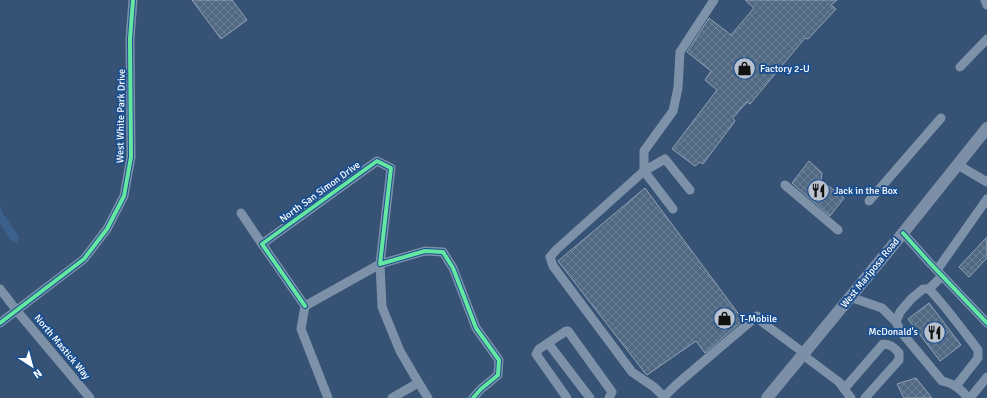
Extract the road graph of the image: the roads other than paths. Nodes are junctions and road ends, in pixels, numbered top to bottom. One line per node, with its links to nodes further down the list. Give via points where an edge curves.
1 (134, 0): 27 (street, West White Park Drive, via 130,39 131,157 124,196 107,229 84,259)
2 (714, 0): 10 (street, via 680,52 678,88 673,111 644,151)
3 (985, 0): 4 (street)
4 (987, 4)
5 (987, 39): 6 (street)
6 (960, 67)
7 (941, 118): 15 (street)
8 (987, 128): 9 (main road, West Mariposa Road)
9 (958, 165): 11 (street); 19 (main road, West Mariposa Road)
10 (644, 171): 13 (street, via 665,159); 16 (street); 48 (street, via 550,257 553,266 632,372)
11 (987, 182)
12 (786, 185): 18 (street)
13 (690, 190)
14 (987, 199): 22 (street)
15 (869, 201)
16 (673, 209)
17 (241, 213): 20 (street)
18 (838, 230)
19 (903, 233): 22 (street); 25 (main road, West Mariposa Road)
20 (262, 244): 21 (street, North San Simon Drive, via 377,161 391,168); 26 (street)
21 (380, 264): 26 (street); 36 (street, North San Simon Drive, via 382,307 400,351); 44 (street, via 425,251 443,252 453,268 476,328 499,360 498,375)
22 (940, 273): 24 (street); 30 (street)
23 (0, 288): 27 (street, North Mastick Way)
24 (929, 289): 28 (street, via 923,289 911,299 900,312); 37 (street, via 978,350 978,358)
25 (850, 297): 28 (street, via 882,308); 34 (main road, West Mariposa Road)
26 (305, 306): 41 (street, via 301,330)
27 (17, 311): 29 (street, West White Park Drive); 39 (street, North Mastick Way)
28 (896, 322): 32 (street)
29 (0, 323)
30 (987, 323)
31 (548, 343): 45 (street, via 536,354); 46 (street); 47 (street, via 568,331 612,392)
32 (912, 344): 33 (street); 37 (street, via 942,380)
33 (899, 353): 38 (street, via 888,344 883,344); 40 (street, via 899,360)
34 (803, 354): 38 (street, via 839,382); 48 (street, via 759,319 677,384); 49 (main road, West Mariposa Road)
35 (987, 376): 51 (street)
36 (418, 383): 42 (street); 43 (street, North San Simon Drive)
37 (956, 386): 51 (street)
38 (844, 389): 50 (street)
39 (85, 396)
40 (869, 396)
41 (328, 398)
42 (392, 398)
43 (428, 398)
44 (472, 398)
45 (567, 398)
46 (590, 398)
47 (609, 398)
48 (665, 398)
49 (767, 398)
50 (851, 398)
51 (969, 398)

